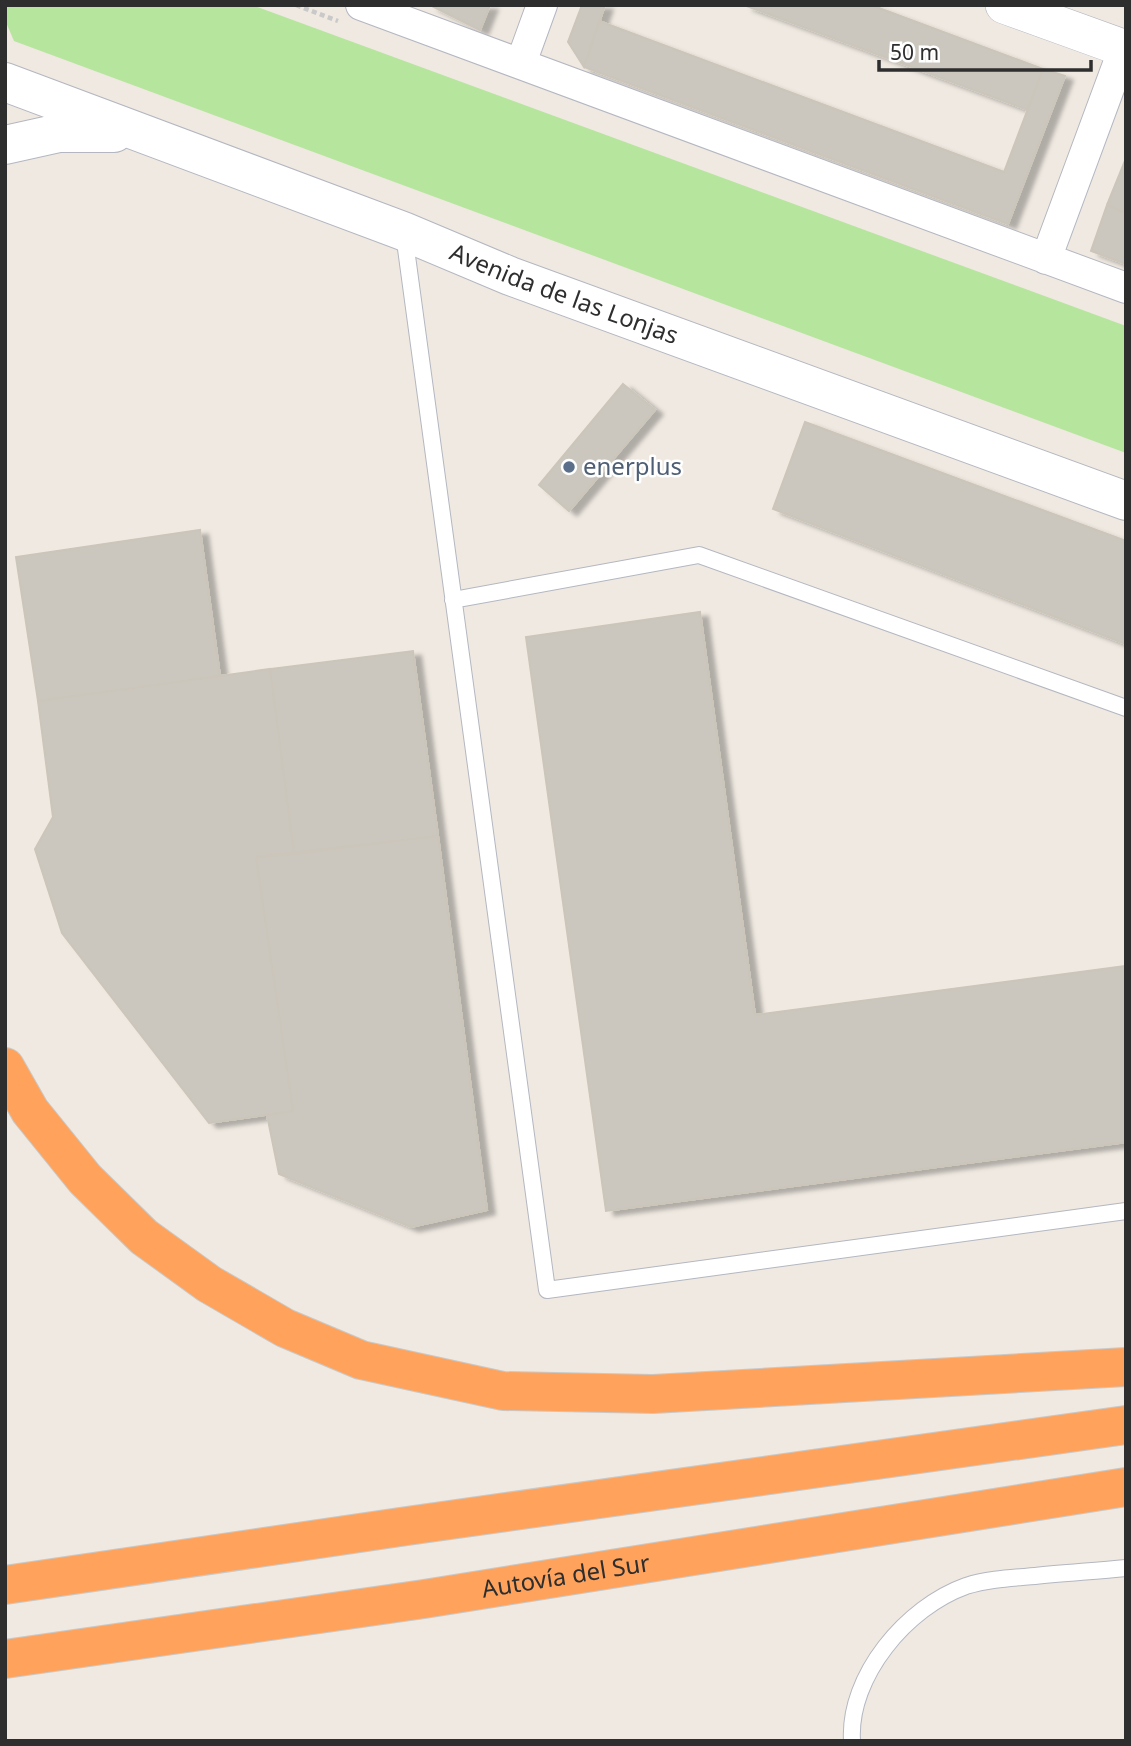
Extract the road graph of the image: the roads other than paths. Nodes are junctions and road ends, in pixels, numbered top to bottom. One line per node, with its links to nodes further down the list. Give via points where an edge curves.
1 (361, 5): 5 (street)
2 (542, 5): 5 (street)
3 (1003, 5): 4 (street)
4 (1125, 46): 10 (street)
5 (522, 64): 10 (street)
6 (5, 82): 7 (main road, Avenida de las Lonjas)
7 (150, 137): 8 (main road, via 59,133); 9 (main road, Avenida de las Lonjas)
8 (5, 145)
9 (403, 231): 12 (main road, Avenida de las Lonjas, via 499,273); 13 (lane)
10 (1046, 259): 11 (street)
11 (1126, 288)
12 (1126, 501)
13 (453, 600): 14 (lane, via 699,555); 16 (lane, via 547,1290)
14 (1126, 708)
15 (5, 1067): 17 (highway, via 30,1111 85,1179 144,1237 209,1284 285,1328 361,1360 503,1391 653,1394)
16 (1126, 1211)
17 (1126, 1367)
18 (1126, 1425): 21 (highway)
19 (1123, 1489): 22 (highway, Autovía del Sur, via 424,1599)
20 (1126, 1568): 23 (lane, via 996,1579 965,1587 926,1608 873,1662 858,1696)
21 (5, 1585)
22 (5, 1659)
23 (852, 1741)

